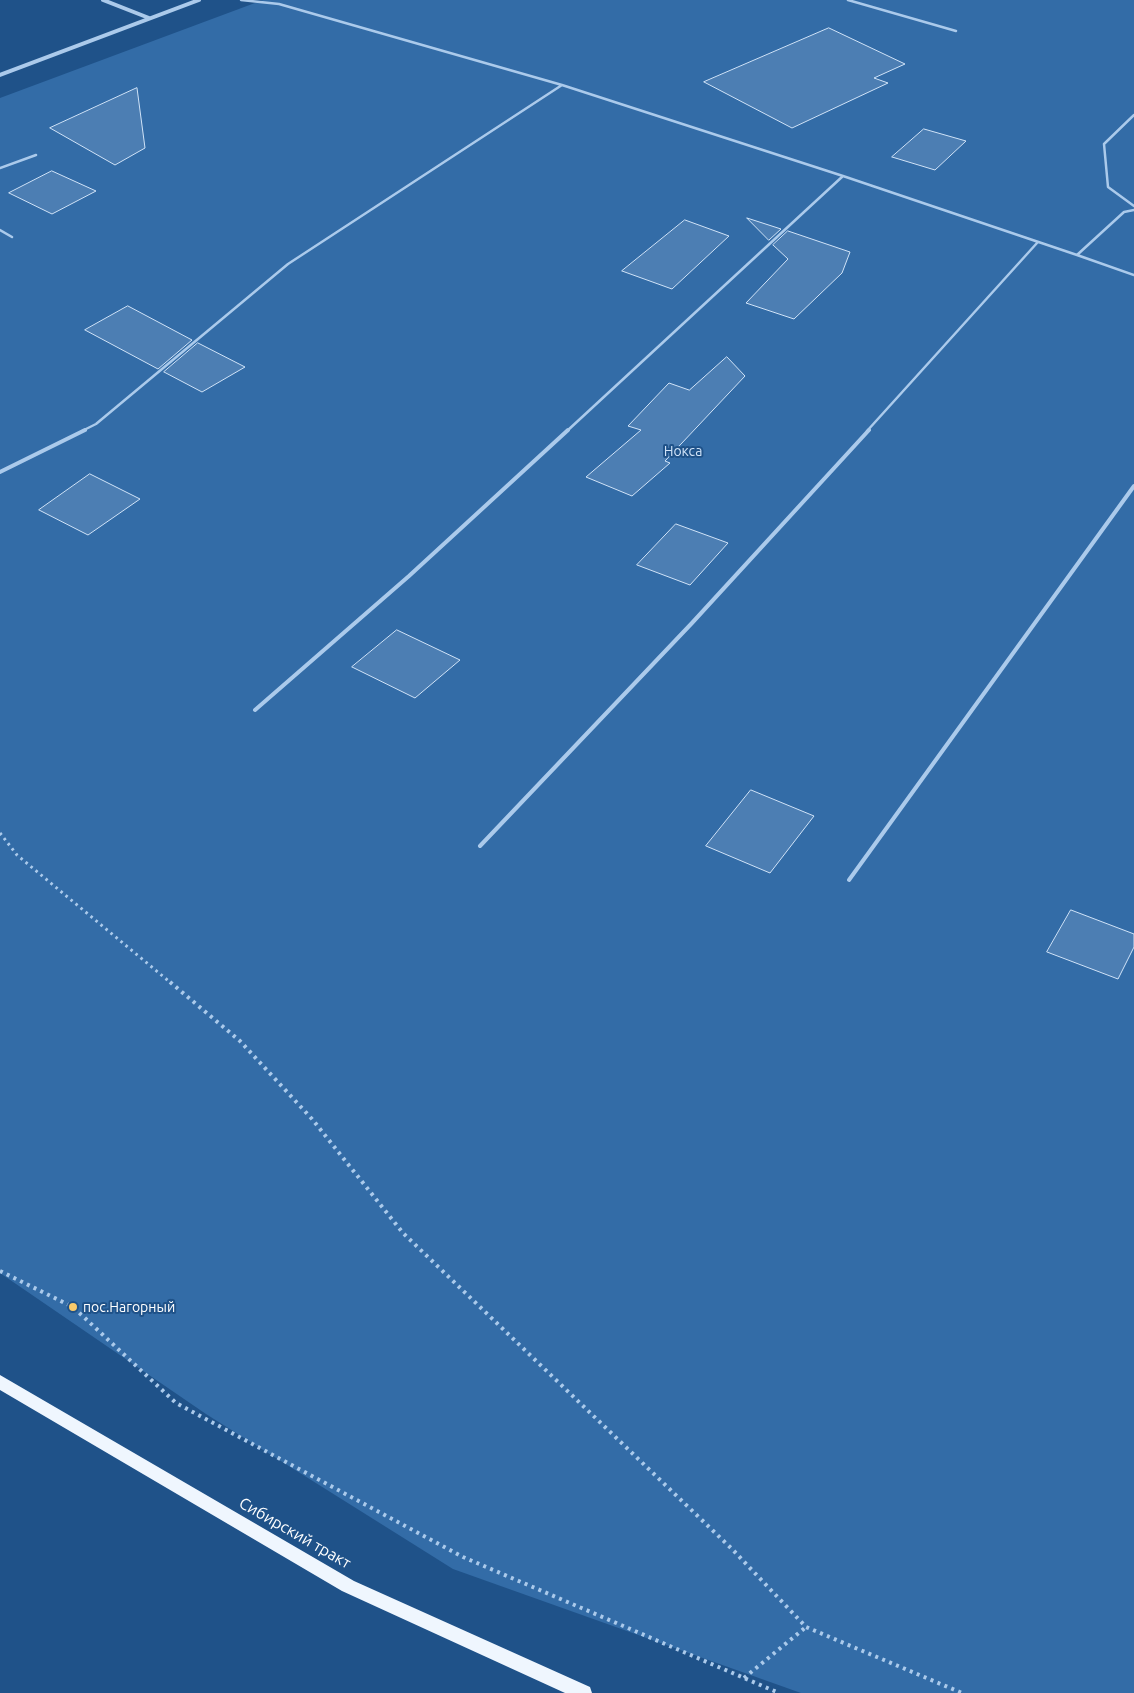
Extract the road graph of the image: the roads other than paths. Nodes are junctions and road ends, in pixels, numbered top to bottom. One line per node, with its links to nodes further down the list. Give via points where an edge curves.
1 (103, 0): 5 (street)
2 (199, 0): 5 (street)
3 (242, 0): 8 (lane, via 279,4)
4 (848, 0): 6 (lane)
5 (149, 18): 7 (street)
6 (956, 31)
7 (0, 76)
8 (562, 85): 12 (lane); 20 (lane, via 288,264 96,424)
9 (1134, 115): 13 (lane, via 1104,144 1108,187)
10 (36, 155): 11 (lane)
11 (0, 168)
12 (843, 176): 17 (lane); 22 (lane, via 409,576)
13 (1134, 206)
14 (1134, 210): 18 (lane, via 1124,212)
15 (0, 230): 16 (lane)
16 (12, 237)
17 (1038, 243): 18 (lane); 23 (lane, via 769,540)
18 (1077, 255): 19 (lane)
19 (1134, 275)
20 (0, 472)
21 (1134, 486): 24 (lane)
22 (254, 710)
23 (480, 846)
24 (849, 880)
25 (0, 1382): 26 (main road, Сибирский тракт, via 348,1586)
26 (584, 1693)

